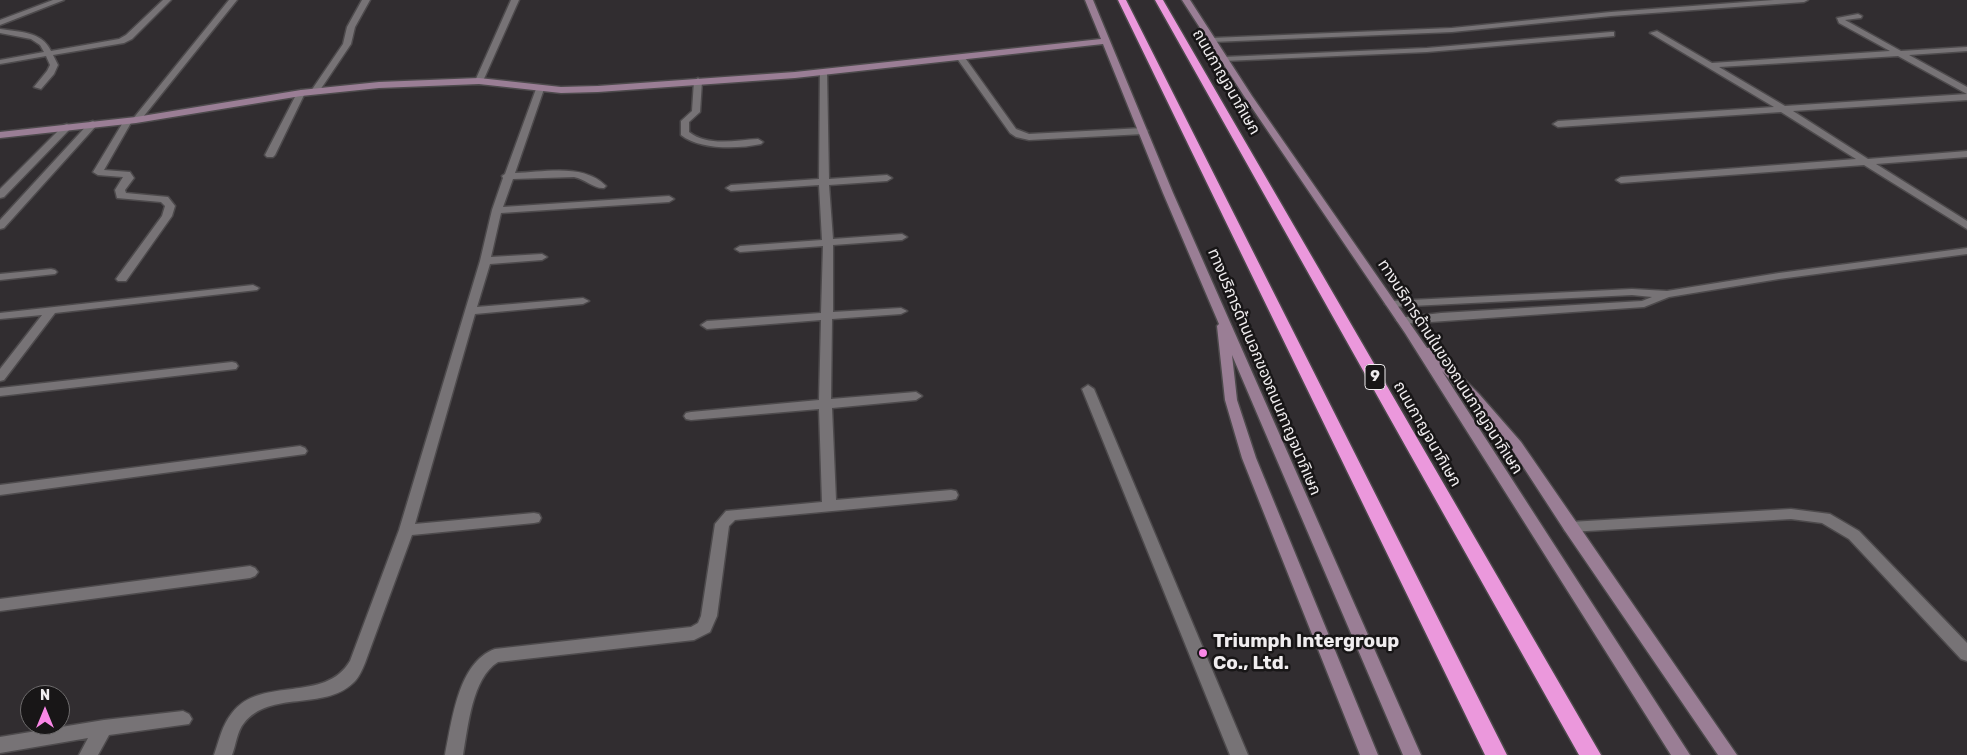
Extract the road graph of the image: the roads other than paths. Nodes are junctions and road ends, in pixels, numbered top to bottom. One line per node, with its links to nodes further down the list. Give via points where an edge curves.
1 (60, 0): 12 (street)
2 (167, 0): 19 (street, via 121,41)
3 (233, 0): 35 (street)
4 (366, 0): 30 (street, via 351,27 347,44)
5 (515, 0): 26 (street)
6 (1089, 0): 17 (main road, ทางบริการด้านนอกของถนนกาญจนาภิเษก)
7 (1122, 0): 104 (highway)
8 (1159, 0): 105 (highway, ถนนกาญจนาภิเษก / 9)
9 (1186, 0): 16 (main road, ทางบริการด้านในของถนนกาญจนาภิเษก)
10 (1804, 0): 16 (street, via 1452,30)
11 (1858, 16): 20 (street, via 1841,18)
12 (0, 22)
13 (0, 31): 19 (street, via 38,40)
14 (1654, 33): 24 (street)
15 (1611, 34): 22 (street, via 1435,49)
16 (1212, 40): 22 (main road, ทางบริการด้านในของถนนกาญจนาภิเษก)
17 (1105, 41): 21 (main road); 39 (main road, ทางบริการด้านนอกของถนนกาญจนาภิเษก)
18 (1967, 49): 20 (street)
19 (47, 53): 23 (street); 28 (street, via 54,65)
20 (1899, 54): 24 (street); 31 (street)
21 (960, 57): 25 (main road); 39 (street, via 1019,135)
22 (1224, 59): 68 (main road, ทางบริการด้านในของถนนกาญจนาภิเษก)
23 (0, 62)
24 (1712, 65): 34 (street)
25 (822, 72): 27 (main road); 48 (street)
26 (479, 81): 29 (main road); 30 (main road, via 419,82)
27 (698, 82): 29 (main road, via 586,90); 41 (street, via 696,112 685,122 684,134 690,140)
28 (38, 87)
29 (540, 89): 45 (street)
30 (315, 91): 32 (main road)
31 (1967, 91)
32 (301, 93): 35 (main road); 43 (street)
33 (1967, 97): 34 (street)
34 (1786, 110): 37 (street); 44 (street)
35 (132, 120): 36 (main road); 64 (street, via 98,172 127,174 129,178 120,190 121,196 164,199 170,206 167,216)
36 (93, 124): 38 (main road); 54 (street)
37 (1558, 124)
38 (67, 127): 40 (main road); 51 (street)
39 (1143, 131): 72 (main road, ทางบริการด้านนอกของถนนกาญจนาภิเษก)
40 (0, 134)
41 (758, 142)
42 (1967, 154): 44 (street)
43 (270, 155)
44 (1866, 162): 47 (street); 55 (street)
45 (507, 176): 49 (street, via 574,174); 53 (street)
46 (887, 178): 48 (street)
47 (1621, 180)
48 (824, 182): 50 (street); 57 (street)
49 (601, 186)
50 (731, 188)
51 (0, 195)
52 (669, 199): 53 (street)
53 (497, 210): 61 (street)
54 (0, 226)
55 (1967, 226)
56 (902, 237): 57 (street)
57 (828, 243): 58 (street); 74 (street)
58 (740, 249)
59 (1967, 251): 66 (street)
60 (542, 257): 61 (street)
61 (485, 261): 70 (street)
62 (51, 272): 63 (street)
63 (0, 277)
64 (122, 279)
65 (253, 288): 69 (street)
66 (1667, 294): 68 (street, via 1632,292); 75 (street, via 1644,304)
67 (583, 301): 70 (street)
68 (1391, 304): 75 (main road, ทางบริการด้านในของถนนกาญจนาภิเษก)
69 (52, 310): 73 (street); 79 (street)
70 (470, 311): 91 (street)
71 (901, 311): 74 (street)
72 (1221, 311): 102 (main road, via 1231,400 1249,458); 103 (main road, ทางบริการด้านนอกของถนนกาญจนาภิเษก)
73 (0, 316)
74 (827, 316): 76 (street); 83 (street)
75 (1402, 320): 77 (main road, ทางบริการด้านในของถนนกาญจนาภิเษก)
76 (707, 324)
77 (1411, 333): 90 (main road, via 1498,423); 106 (main road, ทางบริการด้านในของถนนกาญจนาภิเษก)
78 (232, 366): 81 (street)
79 (0, 377)
80 (1088, 389): 101 (street)
81 (0, 392)
82 (916, 396): 83 (street)
83 (825, 404): 84 (street); 88 (street)
84 (691, 416)
85 (300, 451): 86 (street)
86 (0, 490)
87 (951, 495): 88 (street)
88 (829, 506): 100 (street, via 731,515 722,524 709,616 704,627 694,633 495,656 485,662 478,669 464,708)
89 (534, 518): 91 (street)
90 (1570, 527): 94 (street, via 1791,514 1825,518 1854,536); 107 (main road)
91 (406, 530): 99 (street, via 357,663 347,679 330,688 267,699 250,706 237,717)
92 (250, 572): 93 (street)
93 (0, 605)
94 (1967, 654)
95 (183, 719): 96 (street)
96 (104, 728): 97 (street); 98 (street)
97 (0, 745)
98 (88, 755)
99 (223, 755)
100 (454, 755)
101 (1239, 755)
102 (1369, 755)
103 (1412, 755)
104 (1496, 755)
105 (1590, 755)
106 (1681, 755)
107 (1728, 755)

